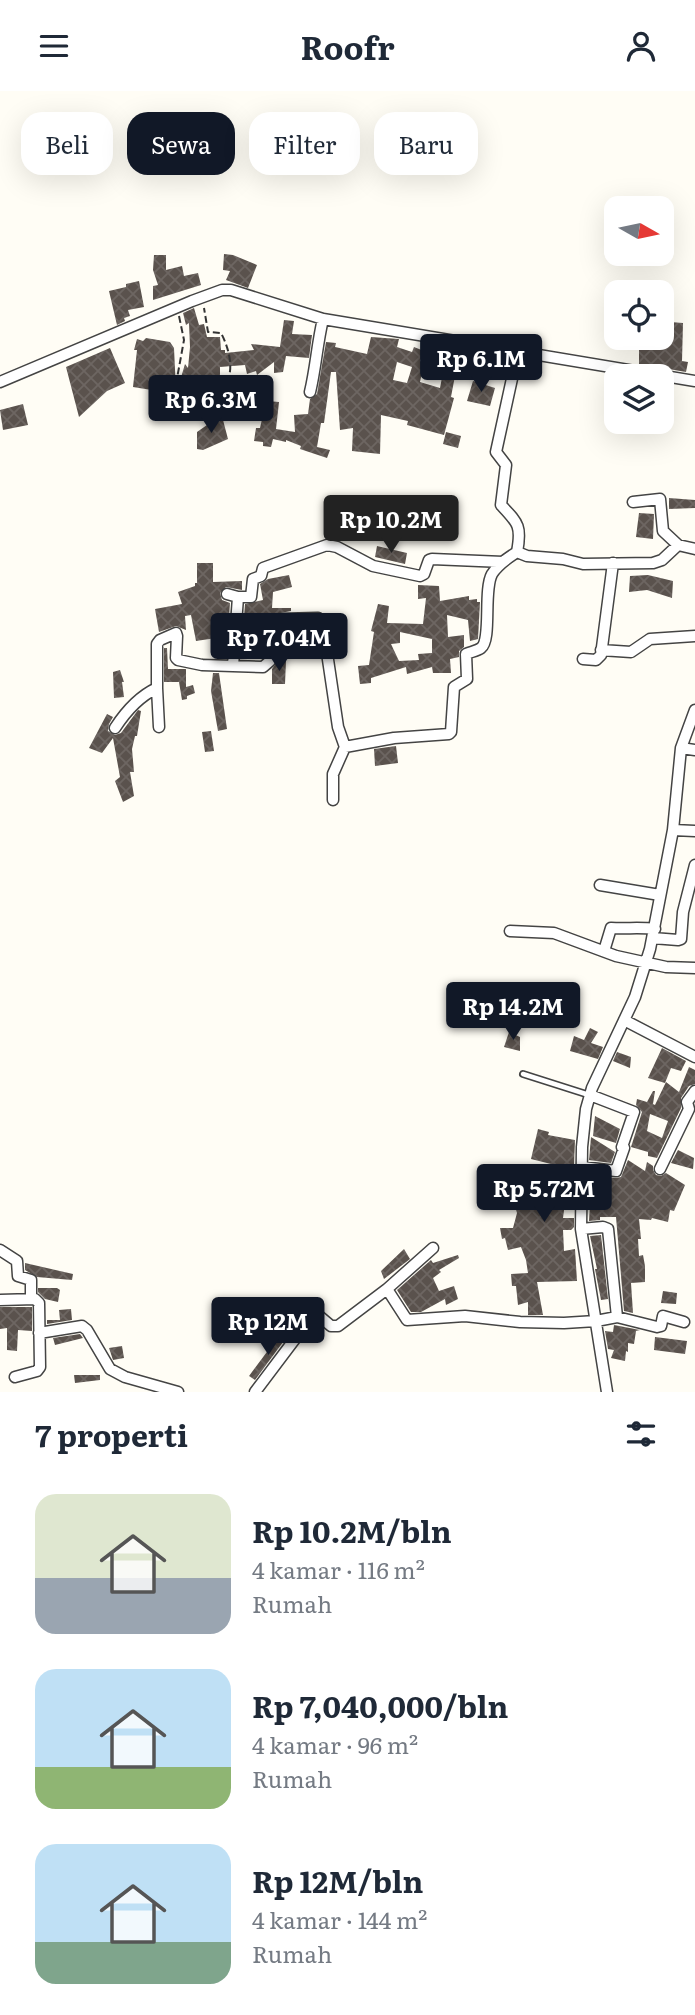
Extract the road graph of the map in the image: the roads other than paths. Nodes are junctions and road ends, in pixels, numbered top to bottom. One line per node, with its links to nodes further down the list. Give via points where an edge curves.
1 (323, 319): 2 (street); 4 (street, via 243,292 222,290); 5 (street)
2 (518, 351): 3 (street); 9 (street, via 496,450 506,465 501,505 520,530)
3 (695, 381)
4 (0, 382)
5 (310, 392)
6 (633, 502): 7 (street, via 660,499 662,528)
7 (678, 545): 8 (street); 11 (street, via 658,562)
8 (695, 549)
9 (517, 552): 10 (street); 11 (street, via 527,557)
10 (503, 562): 13 (street, via 432,559 420,576 373,566 327,545 263,568 261,576 253,579 251,597); 22 (street, via 487,588 485,643 466,655 467,678 454,687 450,733)
11 (613, 563): 15 (street)
12 (227, 594): 13 (street)
13 (238, 597): 17 (street)
14 (695, 636): 15 (street, via 650,639 631,652)
15 (601, 650): 16 (street, via 598,660)
16 (583, 659)
17 (233, 666): 18 (street, via 178,660 177,636 172,633 157,644); 22 (street, via 268,664 279,620 321,620)
18 (157, 688): 20 (street); 21 (street, via 138,700)
19 (695, 711): 23 (street)
20 (159, 727)
21 (115, 728)
22 (345, 747): 25 (street, via 332,774)
23 (681, 748): 24 (street); 26 (street)
24 (695, 750)
25 (333, 800)
26 (673, 830): 27 (street); 30 (street)
27 (695, 831)
28 (695, 865): 32 (street, via 681,939)
29 (600, 885): 30 (street)
30 (660, 895): 32 (street)
31 (510, 931): 33 (street, via 554,933)
32 (654, 933): 33 (street, via 632,926 611,928); 34 (street)
33 (604, 951): 34 (street)
34 (647, 962): 35 (street); 36 (street)
35 (695, 968)
36 (624, 1020): 37 (street); 40 (street)
37 (695, 1057)
38 (523, 1074): 40 (lane)
39 (695, 1091): 42 (street)
40 (590, 1095): 41 (street); 41 (street, via 634,1112 616,1171)
41 (582, 1167): 43 (street)
42 (660, 1169)
43 (581, 1229): 49 (street, via 608,1229); 50 (street)
44 (433, 1248): 46 (street)
45 (0, 1250): 47 (street, via 16,1260 19,1276 31,1280)
46 (387, 1289): 50 (street, via 408,1320 465,1316 520,1322); 55 (street, via 338,1326 313,1315)
47 (31, 1299): 48 (street); 52 (street, via 40,1303)
48 (0, 1300)
49 (617, 1317): 50 (street); 51 (street, via 657,1327 662,1316)
50 (596, 1321): 56 (street)
51 (684, 1322)
52 (39, 1333): 53 (street, via 39,1370); 54 (street, via 82,1326 110,1369)
53 (15, 1377)
54 (178, 1392)
55 (254, 1392)
56 (607, 1392)

